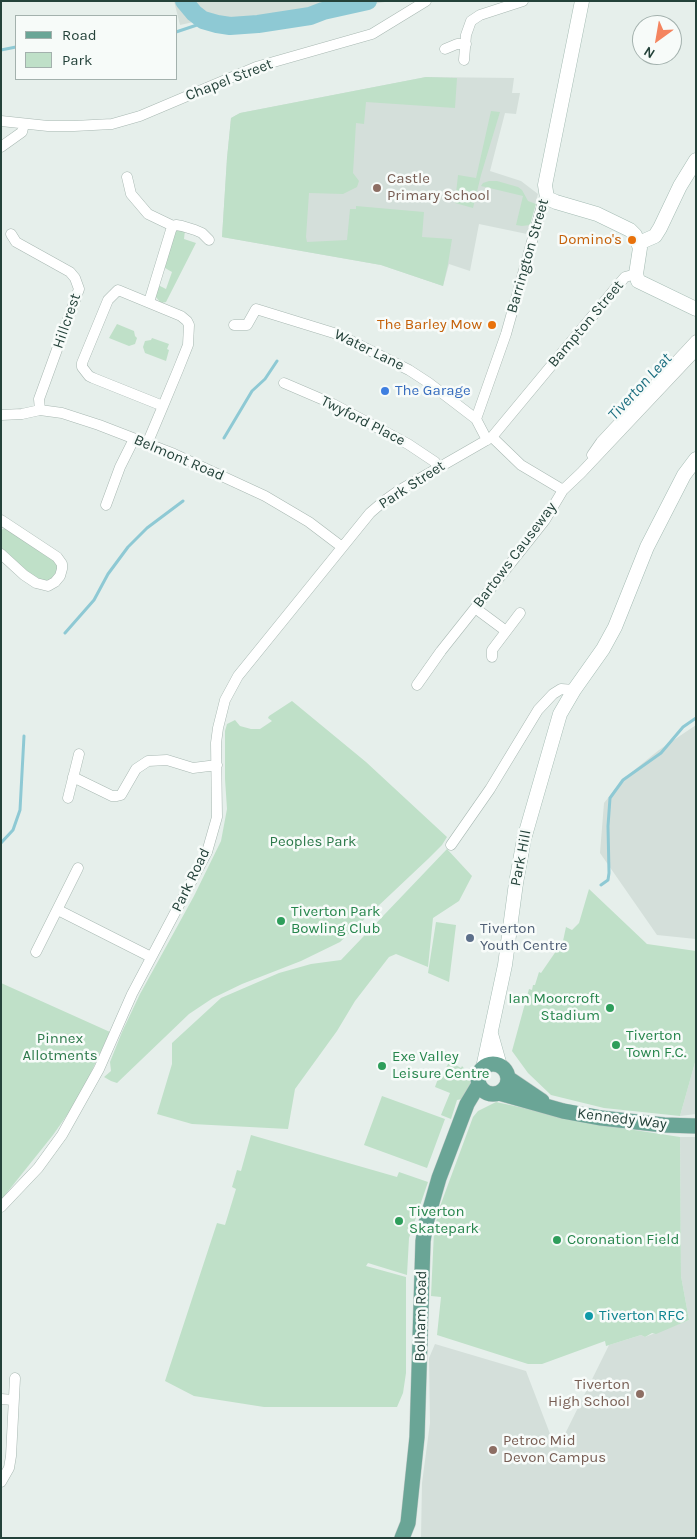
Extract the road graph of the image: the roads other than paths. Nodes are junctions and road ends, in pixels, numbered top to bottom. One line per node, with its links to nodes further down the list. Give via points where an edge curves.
1 (426, 1): 8 (street, Chapel Street, via 372,34 256,67 140,116 112,124)
2 (523, 1): 4 (street, via 475,18 468,26)
3 (582, 1): 12 (street, Barrington Street, via 545,185)
4 (466, 44): 5 (street); 6 (street)
5 (445, 49)
6 (464, 60)
7 (1, 121): 8 (street, Chapel Street)
8 (24, 124): 9 (street, via 22,132)
9 (1, 147)
10 (696, 160): 16 (street, via 655,236)
11 (127, 177): 13 (street, via 131,194 148,214)
12 (547, 198): 16 (street, via 615,222 630,230); 27 (street, Barrington Street, via 543,202 506,334)
13 (173, 226): 15 (street, via 195,230); 18 (street)
14 (11, 234): 25 (street, Hillcrest, via 16,242 70,272 79,289 39,398)
15 (209, 240)
16 (639, 243): 17 (street, Bampton Street)
17 (636, 274): 19 (street, via 638,281); 28 (street, Bampton Street, via 619,284)
18 (149, 302): 24 (street, via 181,316 189,325 188,345); 24 (street, via 118,290 115,292 103,311 82,367 88,376)
19 (696, 308)
20 (234, 325): 27 (street, Water Lane, via 246,325 256,309 325,329 409,370)
21 (696, 340): 32 (street, via 601,442)
22 (696, 351): 32 (street)
23 (284, 383): 33 (street, Twyford Place, via 333,404 408,444 435,462)
24 (163, 406): 30 (street)
25 (40, 410): 26 (street, Belmont Road); 29 (street, Belmont Road, via 62,413)
26 (1, 416)
27 (476, 419): 28 (street, Water Lane)
28 (489, 438): 33 (street, Park Street); 34 (street, Water Lane, via 521,465)
29 (134, 439): 30 (street, Belmont Road); 35 (street)
30 (147, 444): 37 (street, Belmont Road, via 265,496)
31 (696, 459): 44 (street, Park Hill, via 684,475 647,546 604,649)
32 (590, 463): 34 (street, Bartows Causeway)
33 (437, 467): 37 (street, Park Street, via 384,501)
34 (563, 490): 39 (street, Bartows Causeway, via 545,520)
35 (106, 505)
36 (1, 520): 38 (street, via 57,557 62,564 60,576 48,586 36,583)
37 (342, 547): 46 (street, Park Road, via 231,686 218,728)
38 (1, 554)
39 (475, 608): 41 (street); 43 (street, Bartows Causeway)
40 (520, 613): 41 (street)
41 (506, 631): 42 (street, via 492,650)
42 (492, 657)
43 (417, 685)
44 (574, 690): 49 (street, via 561,689 538,710); 54 (street, Park Hill, via 560,714 524,839 505,966)
45 (79, 754): 47 (street)
46 (217, 765): 47 (street, via 193,768 167,760 148,761 136,769 121,795 117,796); 53 (street, Park Road, via 217,817 207,852)
47 (73, 777): 48 (street)
48 (68, 798)
49 (451, 845)
50 (78, 868): 51 (street)
51 (58, 910): 52 (street); 53 (street)
52 (36, 952)
53 (151, 957): 60 (street, Park Road, via 99,1069 62,1135 38,1168)
54 (491, 1033): 55 (street, Park Hill); 56 (street, Park Hill)
55 (483, 1068): 56 (main road, via 491,1064); 57 (main road, via 478,1076)
56 (504, 1072): 57 (main road, via 506,1087); 58 (main road, Kennedy Way)
57 (489, 1091): 58 (main road, Kennedy Way); 65 (main road, Bolham Road, via 467,1104 426,1223 417,1437)
58 (549, 1106): 59 (main road, Kennedy Way, via 601,1118)
59 (696, 1126)
60 (1, 1207)
61 (15, 1378): 63 (street)
62 (1, 1399): 63 (street)
63 (13, 1400): 64 (street, via 11,1456)
64 (1, 1482)
65 (408, 1530): 66 (main road, Bolham Road)
66 (402, 1538)

